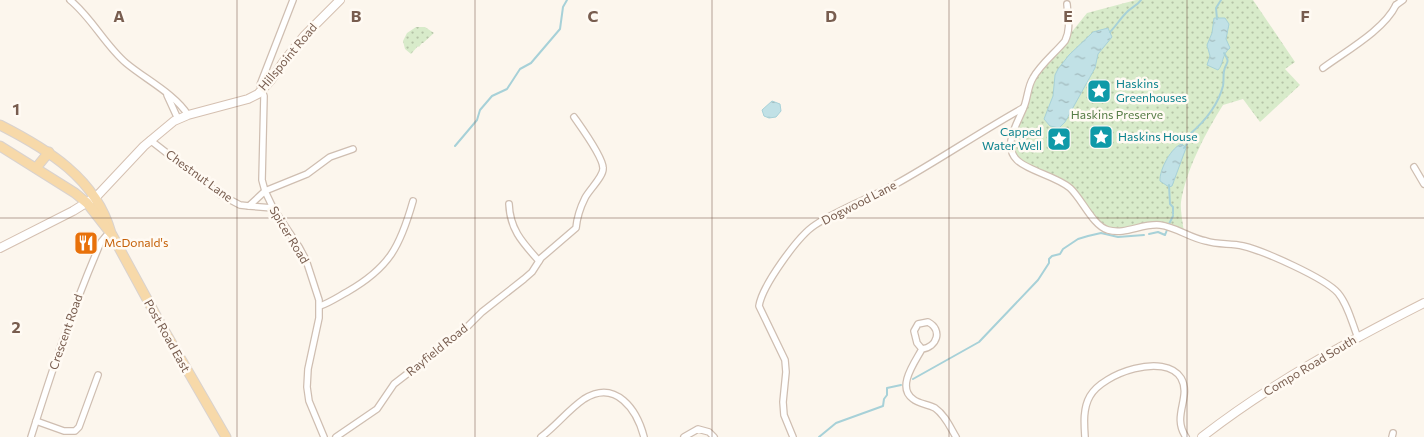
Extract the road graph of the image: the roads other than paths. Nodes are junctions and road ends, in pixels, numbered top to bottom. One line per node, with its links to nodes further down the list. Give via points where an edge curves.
1 (70, 0): 9 (street, via 126,63)
2 (293, 0): 8 (street, Spicer Road, via 260,85)
3 (340, 0): 8 (street, Hillspoint Road, via 296,45)
4 (1403, 0): 5 (street)
5 (1394, 2): 7 (street, via 1392,14 1382,25)
6 (1067, 4): 10 (street, via 1068,35 1032,78)
7 (1323, 68)
8 (262, 90): 11 (street, Hillspoint Road, via 248,99); 24 (street, Spicer Road, via 262,180)
9 (166, 94): 11 (street); 13 (street)
10 (1024, 108): 14 (street, Dogwood Lane); 16 (street)
11 (188, 115): 13 (street, Hillspoint Road)
12 (574, 117): 32 (street, Rayfield Road, via 604,167 579,211 576,228)
13 (178, 119): 17 (street, Hillspoint Road)
14 (1004, 119): 16 (street); 48 (street, Dogwood Lane, via 925,168 814,226 793,246 759,306 785,360 784,414)
15 (0, 125): 20 (main road, Post Road East)
16 (1015, 128): 35 (street, via 1011,149 1016,159 1070,189 1104,228 1119,231 1160,225 1206,241 1252,249 1278,259 1335,290 1343,300)
17 (150, 140): 25 (street, Hillspoint Road); 28 (street, Chestnut Lane, via 221,195 240,205)
18 (0, 146): 22 (main road, Post Road East)
19 (353, 149): 24 (street, via 330,157 307,174)
20 (49, 152): 22 (main road); 25 (main road, Post Road East, via 68,168)
21 (1414, 167): 23 (street)
22 (36, 168): 25 (main road, Post Road East)
23 (1424, 184)
24 (265, 191): 28 (street); 29 (street, Spicer Road)
25 (91, 201): 30 (main road, Post Road East, via 107,216); 31 (street, Hillspoint Road)
26 (413, 202): 34 (street, via 399,241 388,260 362,283)
27 (509, 204): 32 (street, via 514,229)
28 (250, 206): 29 (street, Chestnut Lane)
29 (273, 208): 34 (street, Spicer Road, via 306,260)
30 (111, 233): 38 (street, Crescent Road, via 101,242 81,288); 41 (main road, Post Road East)
31 (0, 248)
32 (538, 261): 43 (street, Rayfield Road, via 524,279 394,384 377,409)
33 (1424, 303): 35 (street, Compo Road South)
34 (320, 306): 42 (street, Spicer Road, via 307,387 309,401)
35 (1358, 338): 39 (street, Compo Road South, via 1248,403)
36 (922, 349): 36 (street, via 914,331 918,324 928,322 936,329 936,342); 49 (street, via 907,380 907,391 912,399 938,411)
37 (98, 376): 38 (street, via 75,431)
38 (36, 421): 40 (street, Crescent Road)
39 (1210, 430): 52 (street, Compo Road South); 53 (street)
40 (31, 437)
41 (226, 437)
42 (324, 437)
43 (336, 437)
44 (541, 437): 45 (street, via 582,401 606,393 627,404 638,419)
45 (644, 437)
46 (684, 437): 47 (street, via 698,429)
47 (714, 437)
48 (793, 437)
49 (956, 437)
50 (1085, 437): 51 (street, via 1087,405 1100,384 1130,369 1153,366 1176,372 1182,380 1180,424)
51 (1186, 437)
52 (1202, 437)
53 (1216, 437)

